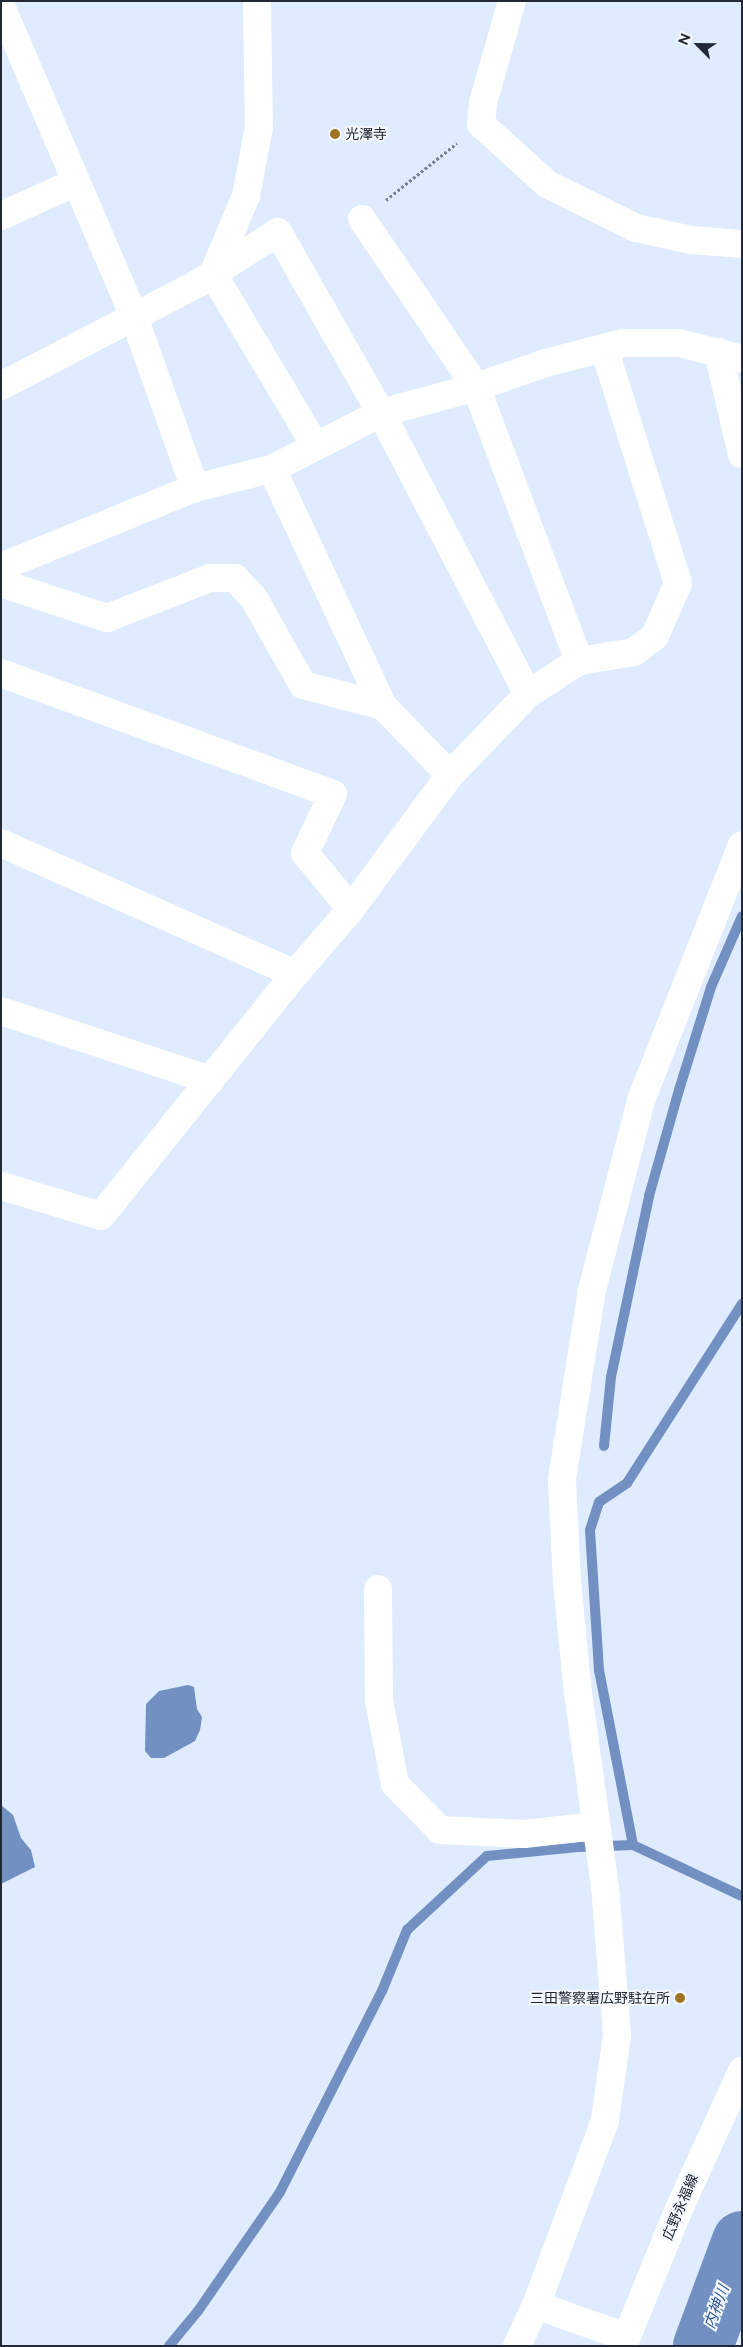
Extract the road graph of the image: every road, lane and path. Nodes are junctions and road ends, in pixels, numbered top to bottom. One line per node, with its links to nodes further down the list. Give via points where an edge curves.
1 (512, 1): 4 (street, via 483,103)
2 (257, 4): 9 (street, via 259,127 246,196)
3 (1, 6): 5 (street)
4 (481, 124): 7 (path); 8 (street, via 547,184 636,228 691,240)
5 (76, 182): 6 (street); 10 (street)
6 (1, 216)
7 (362, 219): 14 (street)
8 (742, 244)
9 (213, 274): 10 (street); 15 (street, via 278,232); 16 (street)
10 (134, 317): 13 (street); 19 (street)
11 (604, 348): 12 (street, via 623,343 679,343); 14 (street, via 549,362); 22 (street, via 678,583 654,636 634,652)
12 (730, 356): 17 (street)
13 (1, 386)
14 (476, 387): 15 (street); 22 (street)
15 (381, 413): 16 (street); 24 (street)
16 (315, 445): 18 (street)
17 (742, 454)
18 (272, 469): 19 (street); 25 (street)
19 (195, 488): 20 (street)
20 (1, 567)
21 (1, 583): 25 (street, via 107,618 210,578 235,578 253,597 303,685)
22 (579, 661): 24 (street)
23 (1, 673): 29 (street, via 333,794 305,853)
24 (528, 694): 26 (street)
25 (383, 706): 26 (street)
26 (450, 775): 29 (street)
27 (1, 843): 30 (street)
28 (742, 845): 35 (street, via 641,1100 592,1290 562,1479 575,1665)
29 (351, 909): 30 (street)
30 (295, 974): 32 (street)
31 (1, 1012): 32 (street)
32 (211, 1080): 33 (street, via 101,1216)
33 (1, 1186)
34 (378, 1589): 35 (street, via 378,1700 395,1784 440,1830 524,1834)
35 (596, 1826): 37 (street, via 605,1887 617,2035 605,2120)
36 (742, 2070): 38 (street, 広野永福線)
37 (536, 2305): 38 (street); 39 (street)
38 (624, 2342)
39 (517, 2346)

